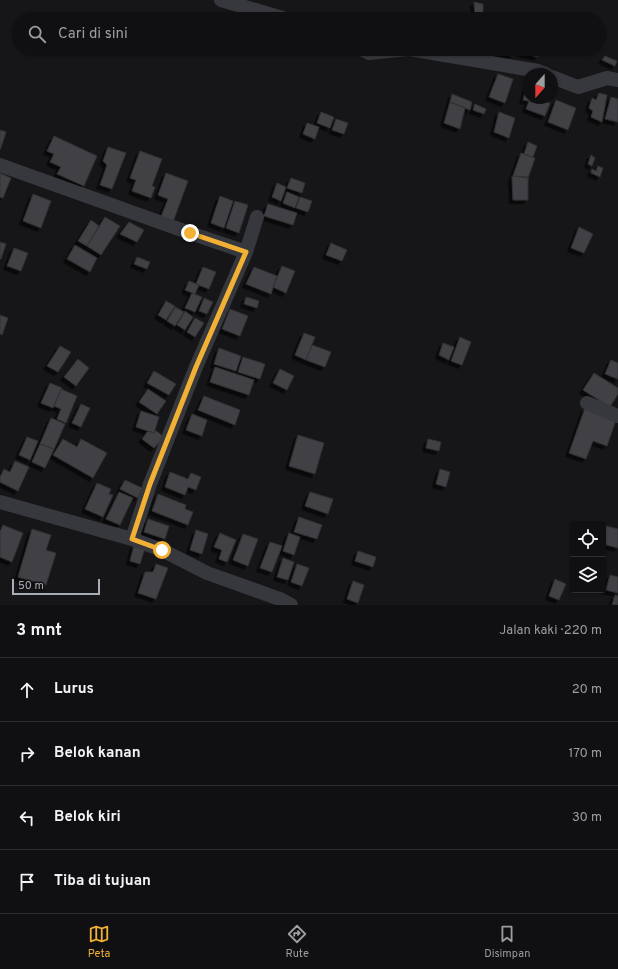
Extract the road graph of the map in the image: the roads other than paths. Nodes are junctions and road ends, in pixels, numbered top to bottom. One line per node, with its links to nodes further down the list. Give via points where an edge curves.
1 (221, 0): 2 (street)
2 (262, 12)
3 (450, 56): 4 (street)
4 (522, 68)
5 (558, 79): 6 (street, via 578,87 608,78)
6 (618, 80)
7 (0, 165): 9 (street)
8 (257, 218): 9 (street)
9 (246, 252): 13 (street, via 196,367 150,484)
10 (588, 403): 11 (street)
11 (618, 416)
12 (0, 502): 13 (street)
13 (132, 539): 14 (street, via 162,550 207,573)
14 (291, 605)

